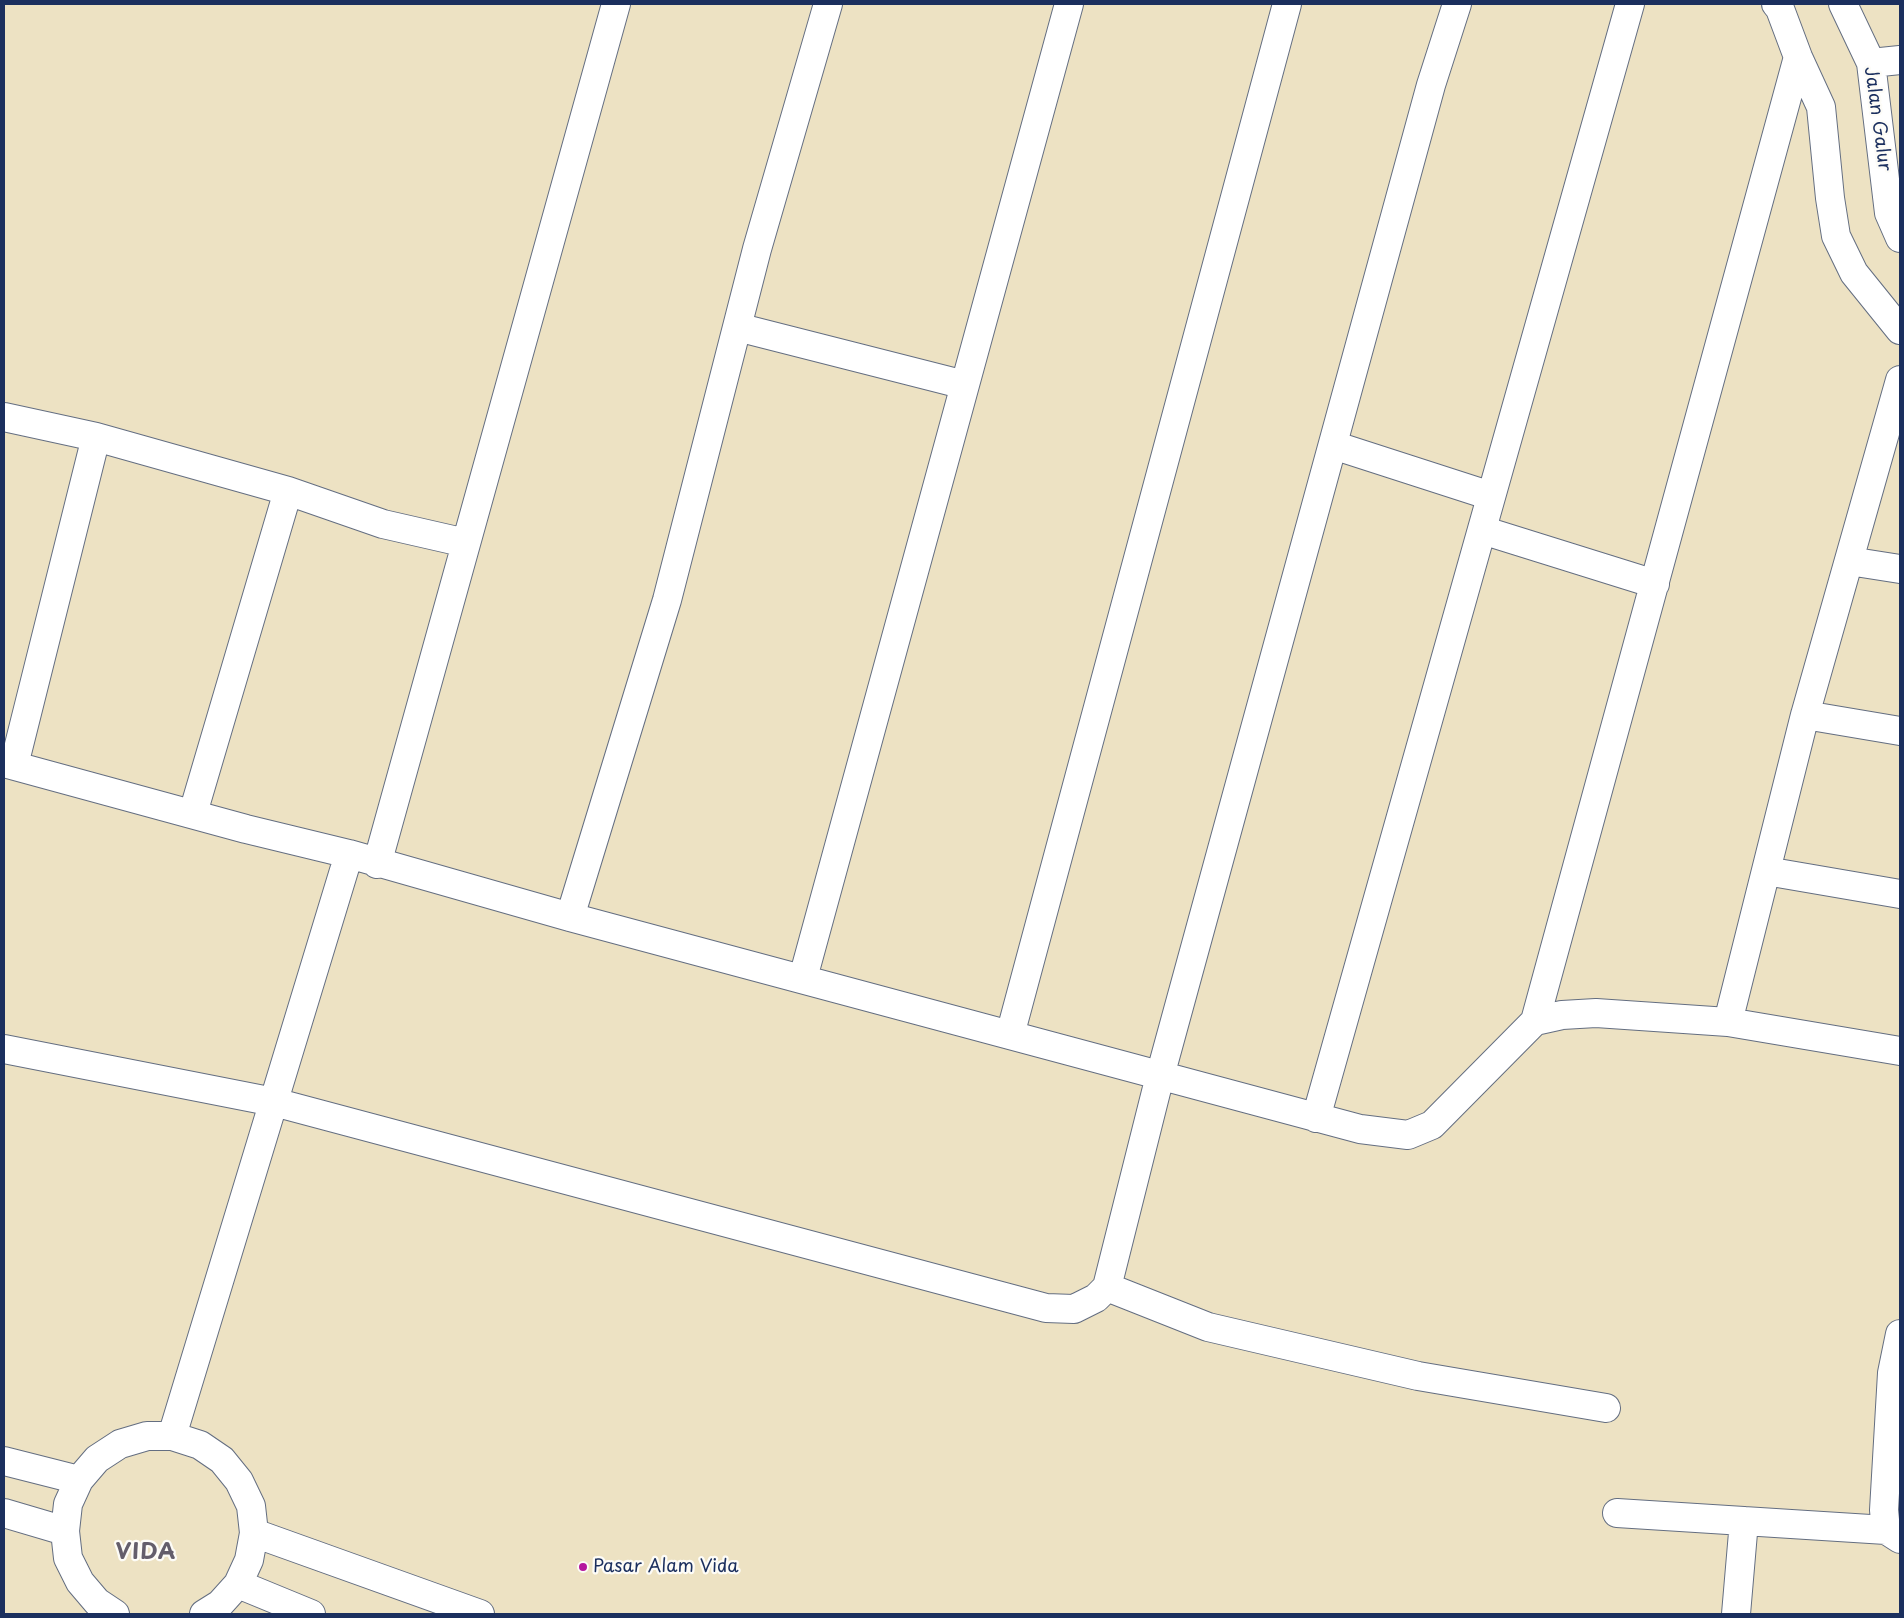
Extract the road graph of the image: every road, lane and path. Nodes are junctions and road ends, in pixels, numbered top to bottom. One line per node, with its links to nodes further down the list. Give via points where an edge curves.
1 (616, 4): 23 (street)
2 (828, 4): 13 (street)
3 (1069, 4): 16 (street)
4 (1287, 4): 39 (street)
5 (1457, 4): 19 (street, via 1431,85)
6 (1630, 4): 21 (street)
7 (1776, 4): 9 (street)
8 (1843, 4): 11 (street, Jalan Galur)
9 (1798, 57): 14 (street, via 1820,107 1836,236 1854,272); 26 (street)
10 (1900, 60): 11 (street)
11 (1871, 63): 12 (street, Jalan Galur, via 1890,213)
12 (1900, 238)
13 (737, 327): 16 (street); 35 (street, via 667,600)
14 (1900, 330)
15 (1900, 380): 24 (street)
16 (965, 385): 36 (street)
17 (4, 416): 18 (street)
18 (96, 438): 20 (street); 29 (street)
19 (1332, 445): 21 (street); 42 (street)
20 (288, 491): 23 (street, via 383,524); 30 (street)
21 (1491, 496): 22 (street)
22 (1482, 530): 26 (street); 44 (street)
23 (466, 543): 32 (street)
24 (1849, 561): 25 (street); 27 (street)
25 (1900, 569)
26 (1655, 584): 37 (street)
27 (1805, 715): 28 (street); 33 (street)
28 (1900, 731)
29 (9, 764): 30 (street)
30 (193, 813): 31 (street)
31 (349, 854): 32 (street); 43 (street)
32 (378, 864): 35 (street)
33 (1766, 871): 34 (street); 38 (street)
34 (1900, 894)
35 (570, 917): 36 (street)
36 (803, 978): 39 (street)
37 (1535, 1020): 38 (street, via 1596,1013); 44 (street, via 1432,1125 1408,1135 1360,1129)
38 (1728, 1022): 41 (street)
39 (1010, 1035): 42 (street)
40 (4, 1049): 43 (street)
41 (1900, 1051)
42 (1160, 1076): 44 (street); 45 (street)
43 (274, 1102): 45 (street, via 1046,1308 1074,1309 1096,1298); 48 (street)
44 (1316, 1118)
45 (1107, 1287): 47 (street, via 1217,1330 1418,1376)
46 (1900, 1334): 56 (street, via 1892,1373 1884,1510)
47 (1606, 1408)
48 (172, 1436): 50 (street, via 147,1436 120,1444 97,1459); 55 (street, via 200,1445 222,1460 240,1481 251,1506)
49 (4, 1461): 50 (street)
50 (79, 1480): 54 (street, via 68,1504)
51 (1617, 1512): 53 (street)
52 (4, 1513): 54 (street)
53 (1744, 1521): 56 (street); 62 (street)
54 (65, 1531): 58 (street, via 68,1558 80,1582 97,1602)
55 (254, 1533): 57 (street, via 250,1560); 61 (street)
56 (1893, 1535)
57 (238, 1584): 59 (street, via 220,1604); 60 (street)
58 (115, 1614)
59 (204, 1614)
60 (312, 1614)
61 (480, 1614)
62 (1736, 1614)

